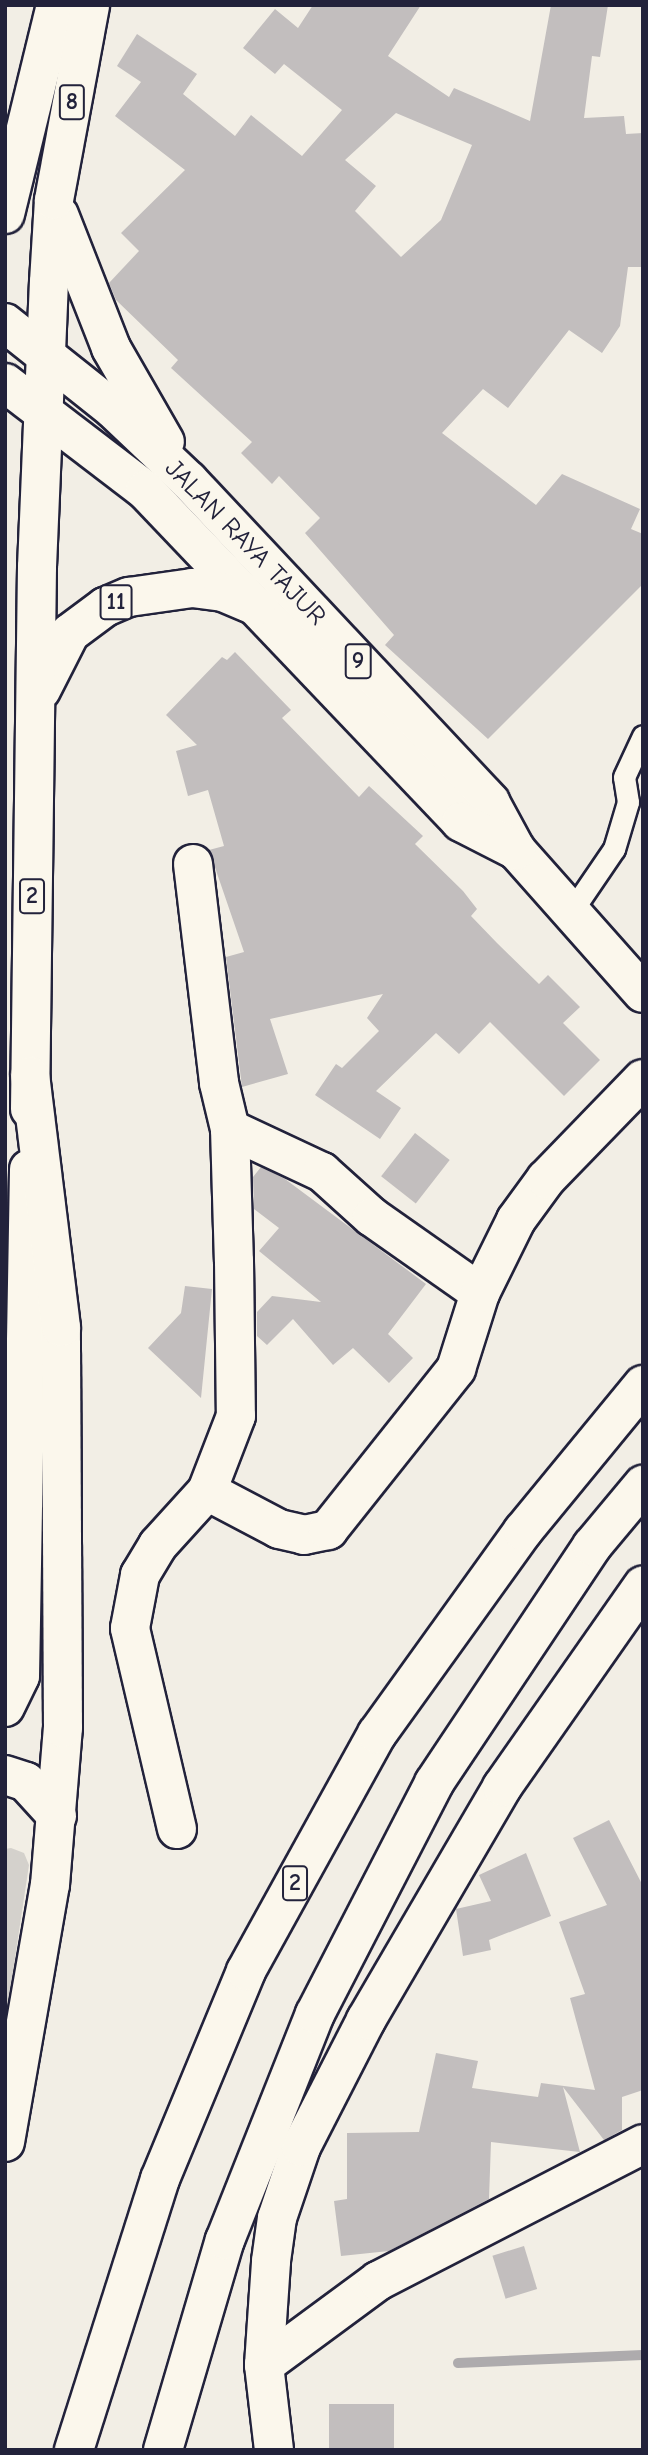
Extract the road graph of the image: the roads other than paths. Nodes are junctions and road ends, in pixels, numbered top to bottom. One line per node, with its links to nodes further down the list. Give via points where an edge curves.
1 (56, 5): 3 (main road, 8)
2 (90, 5): 5 (main road, 8)
3 (30, 112): 4 (main road); 6 (main road, 8)
4 (5, 145)
5 (54, 200): 8 (main road, 8); 11 (main road, via 111,348)
6 (5, 214)
7 (5, 323): 8 (main road, JALAN RAYA TAJUR / 9)
8 (47, 354): 10 (main road, 2); 11 (main road, JALAN RAYA TAJUR / 9)
9 (5, 383): 10 (main road, JALAN RAYA TAJUR / 9)
10 (44, 410): 12 (main road, JALAN RAYA TAJUR / 9, via 145,490); 13 (main road, 2)
11 (189, 481): 15 (main road, JALAN RAYA TAJUR / 9, via 490,802)
12 (258, 607): 13 (main road, 11, via 223,592 192,588 159,590 105,607 57,650); 15 (main road, JALAN RAYA TAJUR / 9, via 461,822)
13 (34, 716): 19 (main road, 2)
14 (643, 736): 17 (lane, via 624,777 628,802 614,849)
15 (516, 850): 17 (main road, JALAN RAYA TAJUR / 9)
16 (193, 864): 21 (main road, via 219,1083)
17 (573, 909): 18 (main road, JALAN RAYA TAJUR / 9)
18 (643, 993)
19 (30, 1076): 27 (main road, 2, via 20,1676); 29 (main road, 2, via 61,1327 64,1652)
20 (643, 1079): 22 (main road, via 546,1180 516,1220)
21 (230, 1129): 22 (main road, via 322,1172 372,1217); 25 (main road, via 236,1416)
22 (480, 1293): 25 (main road, via 456,1368 328,1530 304,1535 279,1529)
23 (643, 1385): 34 (main road, 2, via 523,1531 377,1734 246,1971 160,2179)
24 (643, 1485): 35 (main road, via 592,1546 434,1783 315,2014 225,2240)
25 (207, 1491): 30 (main road, via 158,1545 132,1603 130,1628 141,1693)
26 (643, 1586): 33 (main road, via 496,1798 366,2020 301,2147 277,2218)
27 (5, 1707)
28 (5, 1774): 29 (main road, via 26,1782)
29 (57, 1816): 31 (main road, 2)
30 (177, 1829)
31 (5, 2142)
32 (643, 2144): 33 (main road, via 377,2281)
33 (264, 2365): 36 (main road)
34 (74, 2450)
35 (163, 2450)
36 (274, 2450)

